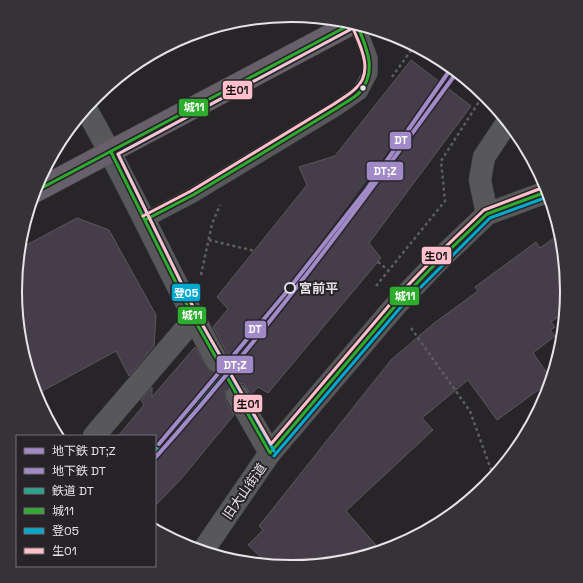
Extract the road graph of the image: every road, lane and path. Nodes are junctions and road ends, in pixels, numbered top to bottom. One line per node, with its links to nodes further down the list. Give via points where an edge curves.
1 (345, 27): 8 (main road)
2 (360, 31): 13 (lane, via 370,58 370,74 360,92 200,191)
3 (411, 50): 4 (path)
4 (391, 79)
5 (480, 100): 17 (path, via 441,161 445,201)
6 (89, 114): 8 (street)
7 (504, 126): 12 (street, via 484,157 480,180)
8 (111, 152): 9 (main road); 13 (street)
9 (43, 187)
10 (542, 194): 12 (street, 旧大山街道)
11 (227, 201): 14 (path, via 220,205)
12 (488, 214): 25 (street, 旧大山街道, via 396,305)
13 (145, 220): 20 (street)
14 (209, 240): 15 (path); 18 (path)
15 (255, 250)
16 (378, 262): 17 (path)
17 (388, 270): 19 (path)
18 (201, 277)
19 (373, 289)
20 (194, 319): 22 (street); 24 (street)
21 (407, 323): 26 (path, via 470,411)
22 (217, 361)
23 (237, 395): 25 (street)
24 (95, 435)
25 (270, 454): 27 (street, 旧大山街道)
26 (492, 472)
27 (205, 547)

